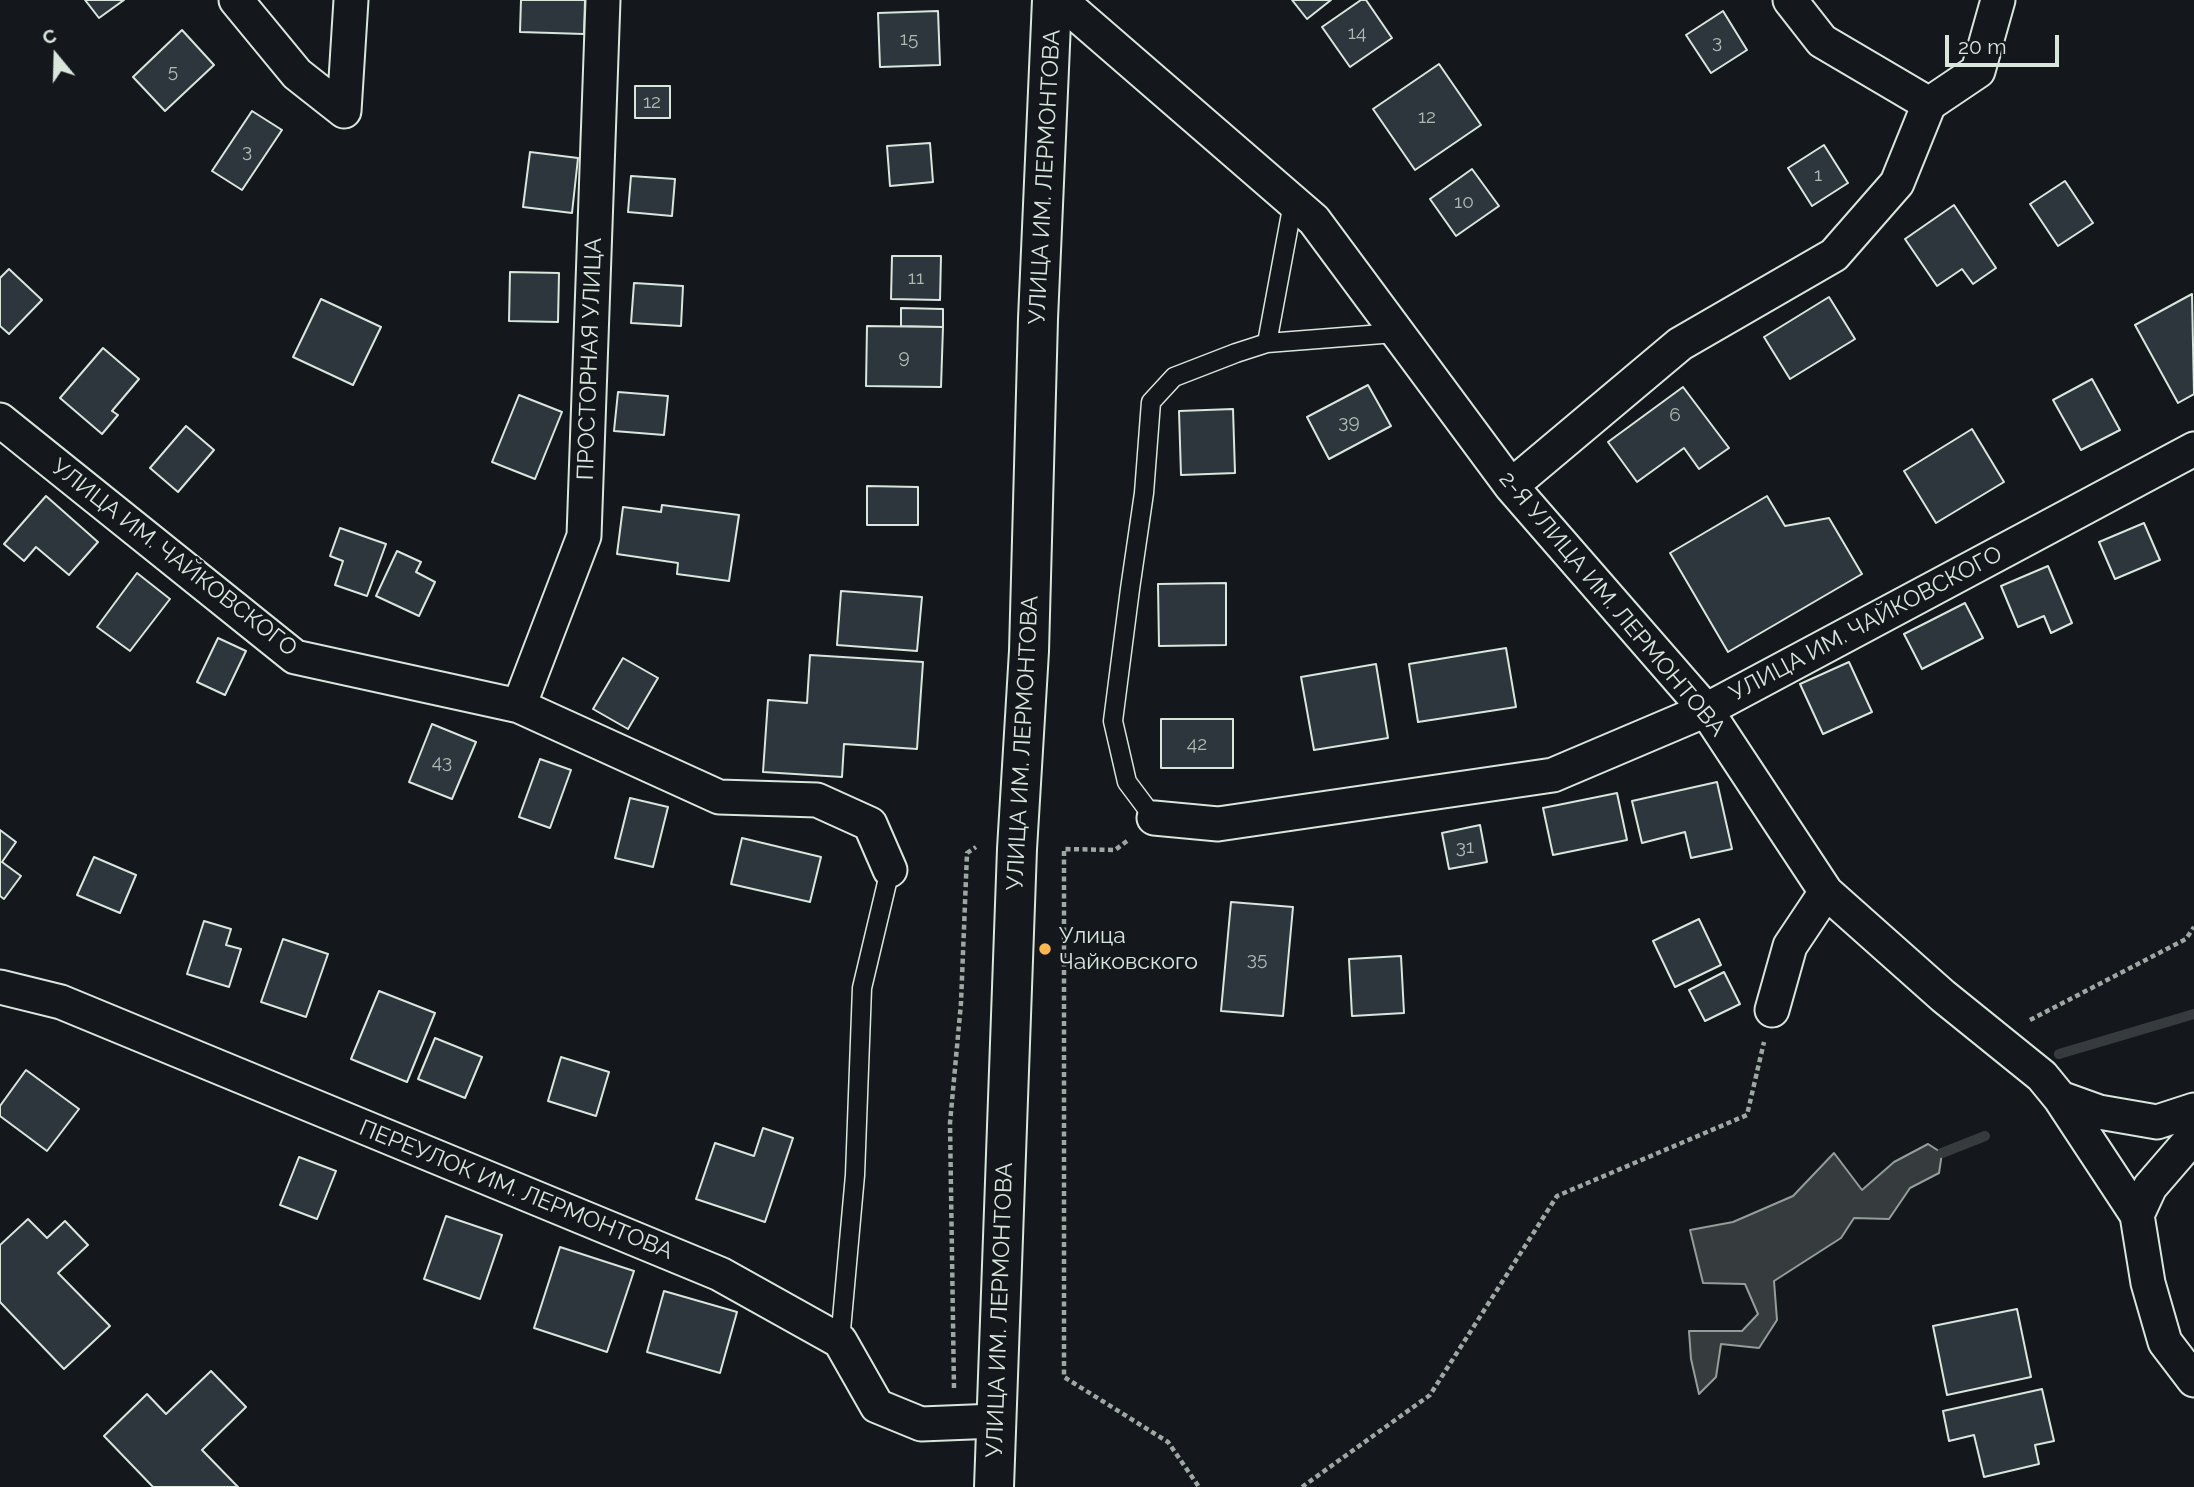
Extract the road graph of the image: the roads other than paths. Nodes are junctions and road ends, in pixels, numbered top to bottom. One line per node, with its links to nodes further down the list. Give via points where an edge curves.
1 (236, 0): 2 (street, via 297,74 344,111)
2 (351, 0)
3 (604, 0): 15 (street, ПРОСТОРНАЯ УЛИЦА, via 584,536)
4 (1052, 0): 28 (highway, УЛИЦА ИМ. ЛЕРМОНТОВА)
5 (1060, 0): 9 (street, 2-Я УЛИЦА ИМ. ЛЕРМОНТОВА)
6 (1790, 0): 8 (street, via 1822,41)
7 (1998, 0): 8 (street, via 1978,71)
8 (1929, 104): 14 (street, via 1897,183 1834,255 1680,344)
9 (1293, 203): 10 (street, 2-Я УЛИЦА ИМ. ЛЕРМОНТОВА, via 1314,220); 11 (lane)
10 (1395, 333): 11 (lane); 14 (street, 2-Я УЛИЦА ИМ. ЛЕРМОНТОВА)
11 (1267, 343): 17 (lane, via 1174,377 1151,402 1144,493 1113,721 1127,782)
12 (0, 420): 15 (street, УЛИЦА ИМ. ЧАЙКОВСКОГО, via 295,657)
13 (2194, 449): 16 (street, УЛИЦА ИМ. ЧАЙКОВСКОГО)
14 (1511, 486): 16 (street, 2-Я УЛИЦА ИМ. ЛЕРМОНТОВА)
15 (519, 706): 18 (street, УЛИЦА ИМ. ЧАЙКОВСКОГО, via 719,797 817,800 870,824)
16 (1706, 709): 17 (street, УЛИЦА ИМ. ЧАЙКОВСКОГО, via 1553,775 1218,824); 19 (street, 2-Я УЛИЦА ИМ. ЛЕРМОНТОВА)
17 (1154, 818)
18 (890, 870): 26 (lane, via 862,988 855,1175)
19 (1826, 892): 21 (street, via 1790,946); 22 (street, 2-Я УЛИЦА ИМ. ЛЕРМОНТОВА, via 1942,996 2042,1076)
20 (0, 987): 26 (street, ПЕРЕУЛОК ИМ. ЛЕРМОНТОВА, via 61,1002 720,1274)
21 (1772, 1010)
22 (2060, 1098): 23 (street, via 2099,1112 2157,1122); 25 (street, 2-Я УЛИЦА ИМ. ЛЕРМОНТОВА)
23 (2194, 1110)
24 (2194, 1136): 25 (street, via 2150,1187)
25 (2137, 1215): 27 (street, 2-Я УЛИЦА ИМ. ЛЕРМОНТОВА, via 2148,1283 2165,1342)
26 (840, 1341): 28 (street, via 877,1406 922,1424)
27 (2194, 1380)
28 (996, 1421): 29 (highway, УЛИЦА ИМ. ЛЕРМОНТОВА)
29 (993, 1487)

